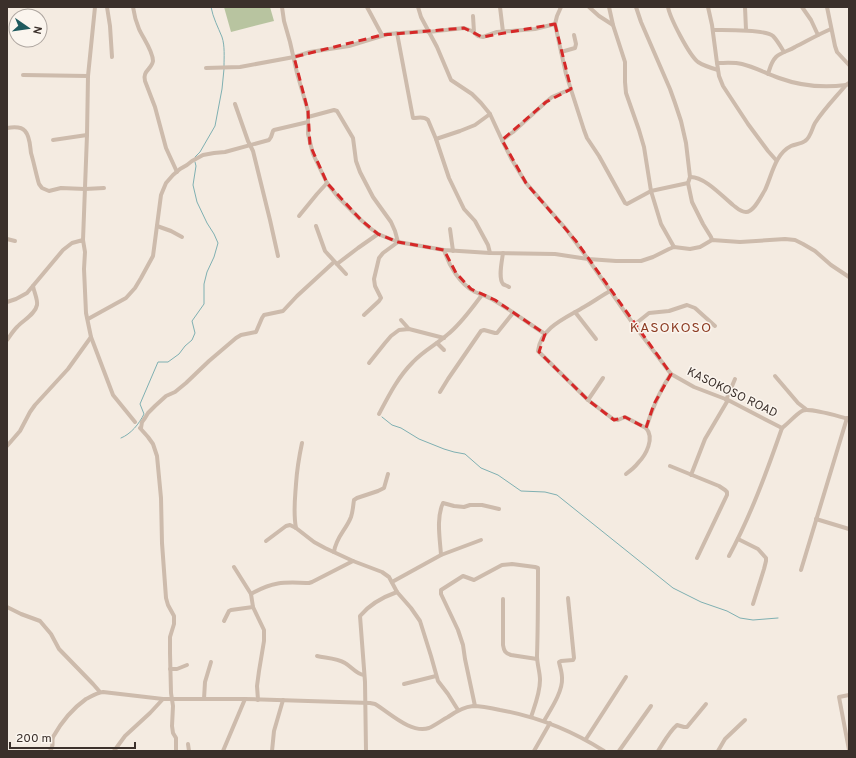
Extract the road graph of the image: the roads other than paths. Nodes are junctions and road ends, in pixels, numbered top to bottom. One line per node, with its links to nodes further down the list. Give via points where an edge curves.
1 (95, 7): 40 (street)
2 (107, 7): 32 (street)
3 (133, 7): 54 (street, via 153,61 145,74 145,81 166,148)
4 (282, 7): 33 (street)
5 (367, 7): 27 (street)
6 (418, 7): 23 (street, KASOKOSO ROAD)
7 (500, 7): 25 (street)
8 (561, 7): 18 (street)
9 (588, 7): 19 (street)
10 (609, 7): 19 (street)
11 (636, 7): 55 (street, via 681,121)
12 (668, 7): 37 (street, via 695,60)
13 (708, 7): 21 (street)
14 (745, 7): 22 (street)
15 (802, 7): 29 (street)
16 (827, 7): 20 (street)
17 (473, 16): 24 (street)
18 (555, 24): 25 (street); 30 (street)
19 (613, 25): 60 (street, via 625,62 626,93 644,147)
20 (831, 29): 29 (street); 35 (street, via 837,52)
21 (713, 30): 22 (street); 34 (street)
22 (746, 30): 31 (street, via 771,34)
23 (428, 31): 24 (street, via 461,28); 26 (street); 44 (street, KASOKOSO ROAD, via 451,80 477,98)
24 (474, 32): 25 (street, via 483,37)
25 (503, 32)
26 (397, 33): 27 (street); 49 (street, via 413,118 426,118)
27 (382, 35): 33 (street, via 364,42)
28 (574, 35): 30 (street, via 575,48)
29 (818, 35): 31 (street)
30 (561, 52): 42 (street)
31 (784, 52): 38 (street, via 773,61)
32 (112, 57)
33 (294, 57): 36 (street, via 240,67); 45 (street)
34 (717, 63): 37 (street); 38 (street, via 742,64)
35 (849, 65)
36 (206, 68)
37 (718, 70): 53 (street, via 722,86)
38 (768, 74): 41 (street, via 805,85)
39 (23, 75): 40 (street)
40 (88, 76): 48 (street)
41 (848, 84): 53 (street, via 815,123 805,141 790,146)
42 (571, 89): 51 (street, via 552,97); 60 (street, via 584,130 624,203 627,204)
43 (235, 104): 52 (street)
44 (490, 114): 49 (street, via 475,125); 51 (street, KASOKOSO ROAD)
45 (308, 117): 46 (street); 71 (street, via 337,111 353,138 360,172 373,197 391,222)
46 (308, 122): 52 (street, via 274,130 269,140); 56 (street, via 313,154)
47 (7, 128): 59 (street, via 16,127 26,132 42,188 49,191 60,188)
48 (87, 135): 50 (street); 59 (street)
49 (436, 139): 75 (street, via 449,178 464,209 475,221)
50 (53, 140)
51 (502, 140): 78 (street, KASOKOSO ROAD, via 526,183)
52 (250, 145): 54 (street, via 207,154); 77 (street)
53 (776, 160): 55 (street, via 765,190 757,204 747,212 739,210 705,182)
54 (177, 172): 62 (street, via 163,189)
55 (690, 177): 57 (street)
56 (327, 183): 61 (street); 65 (street, via 361,220)
57 (688, 184): 60 (street); 69 (street, via 694,207)
58 (104, 188): 59 (street)
59 (85, 189): 68 (street)
60 (651, 191): 72 (street, via 661,224)
61 (299, 216)
62 (157, 226): 66 (street); 92 (street, via 154,256 135,288 126,298)
63 (316, 226): 79 (street, via 325,251)
64 (450, 229): 74 (street)
65 (378, 234): 71 (street); 79 (street)
66 (182, 237)
67 (7, 239): 70 (street)
68 (83, 240): 82 (street, via 72,243 62,250); 92 (street)
69 (712, 240): 72 (street, via 700,247); 81 (street, via 795,240)
70 (15, 241)
71 (398, 242): 73 (street); 91 (street, via 381,255 374,279 380,298)
72 (674, 248): 78 (street, via 641,260)
73 (444, 250): 74 (street); 87 (street, via 462,281)
74 (453, 251): 75 (street)
75 (490, 253): 76 (street)
76 (503, 253): 78 (street, via 555,254); 83 (street, via 502,280)
77 (278, 256)
78 (588, 259): 84 (street, KASOKOSO ROAD)
79 (336, 263): 80 (street); 151 (street, via 283,311 264,315 256,332 236,338 186,383 161,401 142,422 141,428 153,444 157,456 166,598 174,619 170,637)
80 (346, 274)
81 (849, 276)
82 (33, 286): 85 (street); 86 (street)
83 (509, 287)
84 (610, 291): 89 (street); 94 (street, KASOKOSO ROAD)
85 (28, 292): 86 (street); 88 (street)
86 (35, 294): 101 (street, via 35,311)
87 (482, 295): 90 (street); 99 (street)
88 (7, 302)
89 (575, 312): 97 (street, via 552,326); 100 (street)
90 (513, 313): 97 (street); 109 (street, via 497,333 481,331)
91 (364, 315)
92 (88, 319): 98 (street)
93 (401, 320): 96 (street)
94 (634, 325): 95 (street, via 649,313 688,305); 105 (street, KASOKOSO ROAD)
95 (715, 326)
96 (409, 330): 99 (street); 104 (street, via 402,329 396,332)
97 (545, 334): 110 (street, via 538,352)
98 (91, 337): 115 (street, via 113,395); 119 (street, via 68,369 35,405 20,431)
99 (444, 338): 102 (street)
100 (596, 339)
101 (7, 340)
102 (437, 343): 103 (street); 113 (street, via 405,371)
103 (444, 350)
104 (369, 363)
105 (671, 374): 111 (street, KASOKOSO ROAD); 116 (street, via 654,404)
106 (775, 376): 112 (street)
107 (603, 378): 110 (street)
108 (735, 379): 111 (street)
109 (440, 392)
110 (588, 400): 116 (street, via 614,420 625,417)
111 (726, 400): 117 (street, KASOKOSO ROAD); 123 (street, via 704,439)
112 (807, 410): 114 (street); 117 (street, KASOKOSO ROAD)
113 (379, 414)
114 (848, 419): 125 (street)
115 (135, 422)
116 (646, 428): 122 (street, via 650,434 648,448 638,464)
117 (782, 428): 128 (street)
118 (302, 442): 126 (street, via 294,501)
119 (7, 446)
120 (670, 466): 123 (street)
121 (388, 474): 131 (street, via 384,488 354,500 351,516 336,542)
122 (626, 474)
123 (691, 475): 134 (street, via 719,486 727,492)
124 (499, 509): 132 (street, via 482,505 464,507 443,503 440,519)
125 (816, 519): 127 (street); 137 (street)
126 (296, 528): 130 (street, via 288,525); 131 (street, via 314,542)
127 (849, 529)
128 (738, 539): 133 (street); 143 (street, via 758,549 766,558)
129 (481, 540): 132 (street)
130 (266, 541)
131 (334, 552): 135 (street)
132 (441, 555): 138 (street)
133 (729, 556)
134 (697, 558)
135 (353, 561): 138 (street, via 382,572); 140 (street, via 309,583 278,583)
136 (234, 567): 140 (street)
137 (801, 570)
138 (392, 582): 139 (street)
139 (397, 592): 152 (street, via 379,601 360,616); 153 (street, via 420,621)
140 (251, 594): 145 (street)
141 (568, 598): 171 (street, via 574,658 559,662 562,684)
142 (503, 599): 148 (street, via 505,652)
143 (753, 604)
144 (7, 607): 156 (street, via 40,621 59,649)
145 (253, 607): 146 (street, via 231,610); 162 (street, via 264,630 257,686)
146 (224, 621)
147 (317, 656): 152 (street, via 346,663)
148 (537, 659): 166 (street, via 537,568 502,565 474,580 463,576 442,589 441,594 463,645); 169 (street, via 540,685)
149 (211, 662): 160 (street, via 204,682)
150 (188, 665): 151 (street)
151 (170, 669): 159 (street)
152 (364, 675): 164 (street)
153 (436, 676): 155 (street); 168 (street)
154 (626, 677): 173 (street)
155 (404, 684)
156 (100, 692): 158 (street); 176 (street, via 82,702 60,724 53,737 54,746)
157 (849, 695): 175 (street, via 839,697)
158 (163, 699): 159 (street); 177 (street, via 125,736)
159 (172, 699): 160 (street); 178 (street, via 172,730 176,738)
160 (204, 699): 161 (street)
161 (245, 699): 162 (street); 180 (street)
162 (258, 700): 163 (street)
163 (282, 700): 164 (street); 181 (street)
164 (365, 702): 168 (street, via 375,704 417,729 429,728); 182 (street)
165 (706, 704): 186 (street, via 687,726 676,725)
166 (476, 706): 168 (street); 169 (street)
167 (651, 706): 185 (street)
168 (458, 710)
169 (531, 717): 171 (street)
170 (745, 720): 187 (street, via 725,739)
171 (544, 721): 172 (street)
172 (550, 723): 173 (street); 183 (street)
173 (586, 740): 184 (street)
174 (188, 744): 179 (street)
175 (849, 750)
176 (50, 751)
177 (114, 751)
178 (176, 751)
179 (189, 751)
180 (223, 751)
181 (272, 751)
182 (366, 751)
183 (534, 751)
184 (604, 751)
185 (619, 751)
186 (658, 751)
187 (718, 751)

